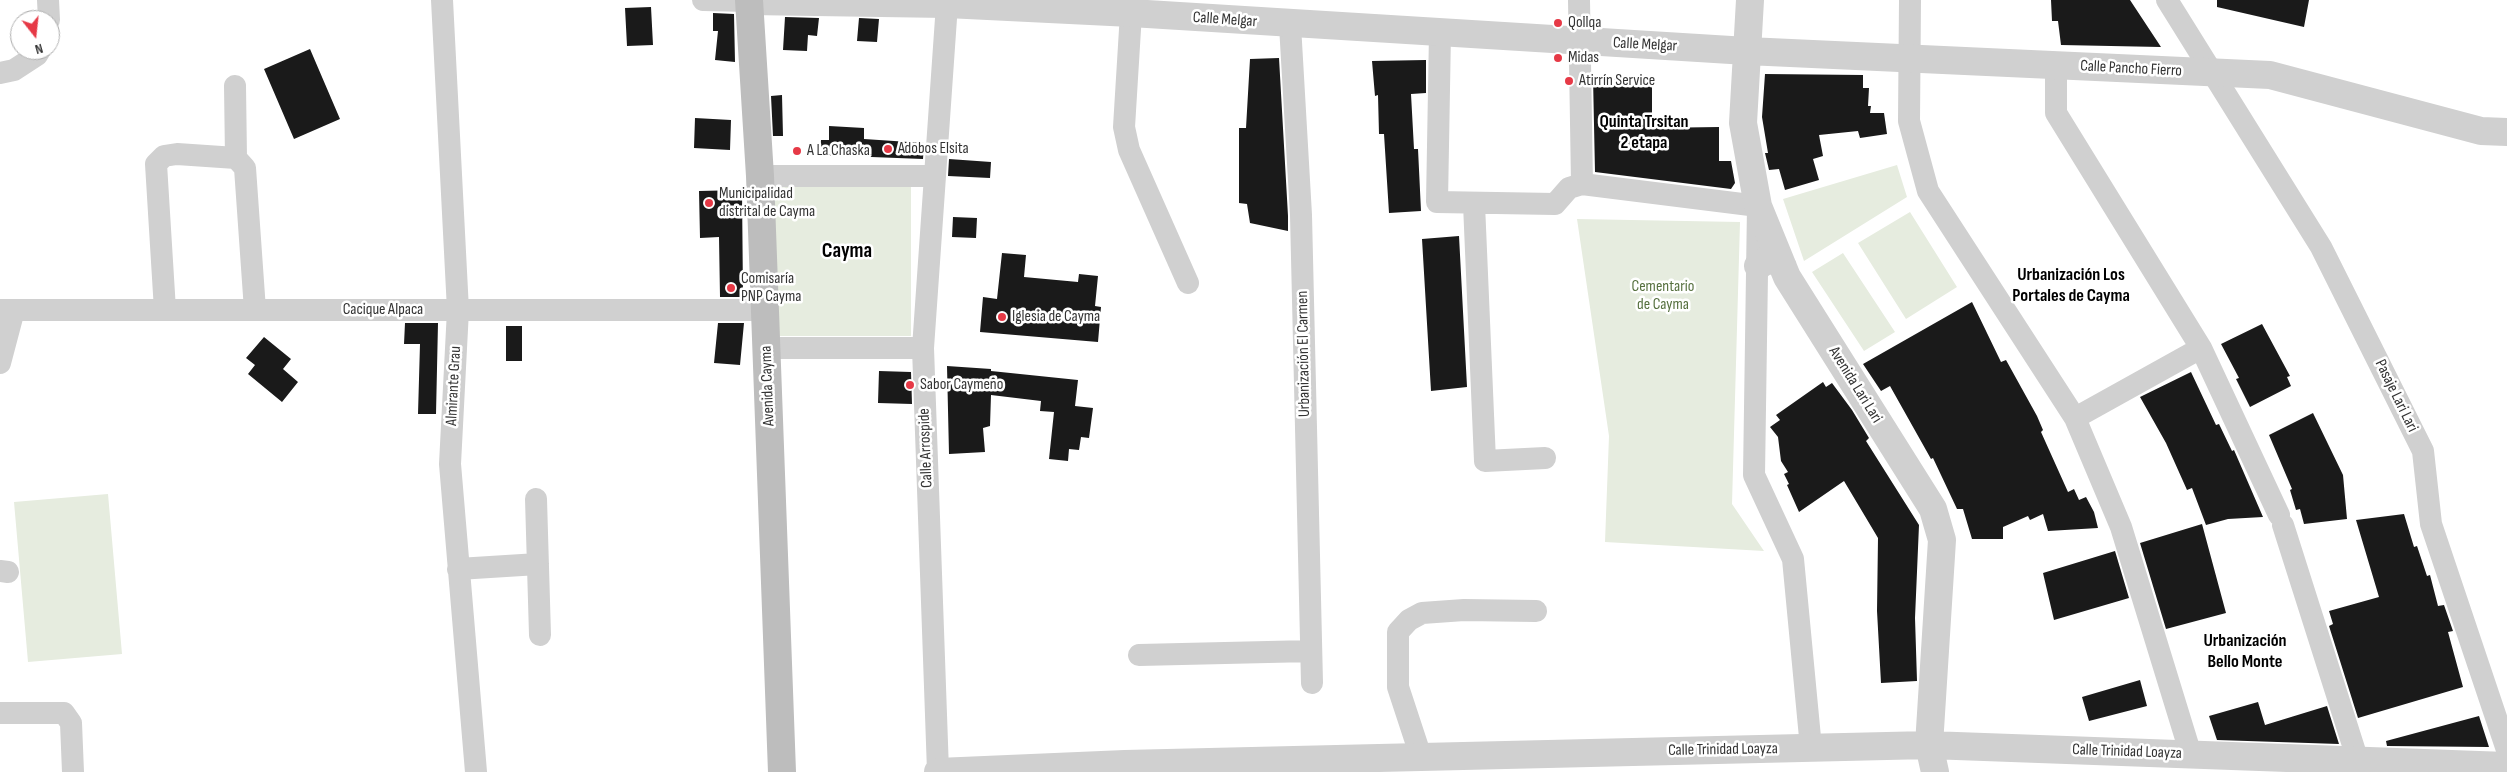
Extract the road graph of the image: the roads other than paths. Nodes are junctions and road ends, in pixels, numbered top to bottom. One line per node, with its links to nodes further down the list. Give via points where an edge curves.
1 (442, 0): 32 (street, Almirante Grau)
2 (704, 0): 7 (street, Calle Melgar)
3 (1579, 0): 12 (street)
4 (1750, 0): 13 (street, Avenida Lari Lari)
5 (1910, 0): 14 (street)
6 (2167, 0): 17 (street, Pasaje Lari Lari)
7 (749, 1): 8 (street, Calle Melgar); 22 (main road, Avenida Cayma)
8 (947, 4): 9 (street, Calle Melgar); 23 (street, Calle Arrospide)
9 (1131, 13): 10 (street, Calle Melgar); 28 (street, via 1124,127)
10 (1290, 25): 11 (street, Calle Melgar); 45 (street, Urbanización El Carmen, via 1301,214)
11 (1440, 33): 12 (street, Calle Melgar); 25 (street, via 1437,202)
12 (1579, 42): 13 (street, Calle Melgar); 24 (street)
13 (1747, 51): 14 (street, Calle Pancho Fierro); 26 (street, Avenida Lari Lari, via 1744,124)
14 (1910, 59): 16 (street, Calle Pancho Fierro); 38 (street, via 1909,121 1928,191)
15 (29, 60): 18 (street, via 14,70)
16 (2056, 65): 17 (street, Calle Pancho Fierro); 36 (street, via 2056,114)
17 (2212, 72): 20 (street, Calle Pancho Fierro, via 2270,75 2481,131); 51 (street, Pasaje Lari Lari, via 2321,247 2423,452 2431,524)
18 (0, 73)
19 (235, 86): 21 (street)
20 (2507, 132)
21 (236, 158): 30 (street, via 177,154 164,156 156,164); 31 (street, via 245,168)
22 (760, 176): 23 (street); 33 (main road, Avenida Cayma)
23 (935, 176): 35 (street, Calle Arrospide)
24 (1582, 184): 25 (street, via 1569,188 1555,204); 26 (street)
25 (1474, 204): 39 (street, via 1485,460)
26 (1758, 206): 27 (street, Avenida Lari Lari)
27 (1770, 266): 49 (street, Avenida Lari Lari, via 1933,509 1942,540); 50 (street, via 1754,475 1793,559)
28 (1188, 283)
29 (7, 310): 30 (street, Cacique Alpaca); 37 (street)
30 (165, 310): 31 (street, Cacique Alpaca)
31 (255, 310): 32 (street, Cacique Alpaca)
32 (458, 310): 33 (street, Cacique Alpaca); 42 (street, Almirante Grau, via 450,464)
33 (765, 310): 34 (main road, Avenida Cayma)
34 (766, 348): 35 (street); 59 (main road, Avenida Cayma)
35 (923, 348): 60 (street, Calle Arrospide)
36 (2200, 348): 38 (street); 54 (street, via 2282,520)
37 (0, 363)
38 (2075, 418): 52 (street, via 2121,527)
39 (1545, 458)
40 (536, 499): 41 (street)
41 (538, 564): 42 (street); 44 (street)
42 (458, 569): 58 (street, Almirante Grau)
43 (1536, 611): 53 (street, via 1464,610 1422,614 1409,620 1398,632 1398,687)
44 (540, 635)
45 (1312, 651): 46 (street); 47 (street, Urbanización El Carmen)
46 (1139, 655)
47 (1312, 683)
48 (0, 713): 57 (street, via 64,714 71,723)
49 (1929, 745): 50 (street, Calle Trinidad Loayza); 52 (street, Calle Trinidad Loayza); 61 (street, Avenida Lari Lari)
50 (1811, 748): 53 (street, Calle Trinidad Loayza)
51 (2507, 750)
52 (2191, 755): 54 (street, Calle Trinidad Loayza)
53 (1421, 757): 56 (street, Calle Trinidad Loayza)
54 (2358, 761): 55 (street, Calle Trinidad Loayza)
55 (2507, 766)
56 (1125, 768): 60 (street, Calle Trinidad Loayza)
57 (72, 772)
58 (476, 772)
59 (782, 772)
60 (938, 772)
61 (1935, 772)

